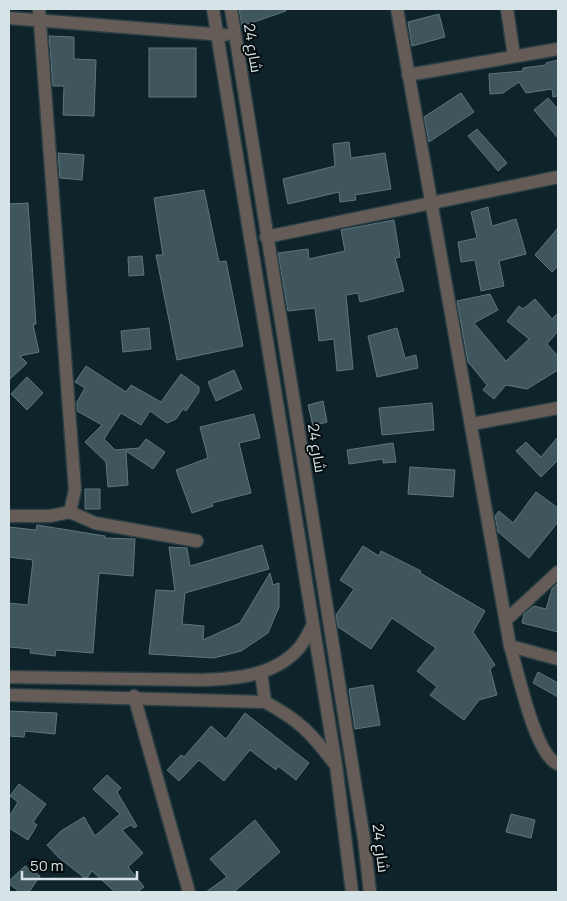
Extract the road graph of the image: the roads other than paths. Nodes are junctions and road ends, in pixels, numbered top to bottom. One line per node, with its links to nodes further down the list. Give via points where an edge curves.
1 (213, 9): 7 (street)
2 (231, 9): 8 (street, شارع 24)
3 (397, 9): 11 (street)
4 (507, 9): 10 (street)
5 (39, 14): 6 (street); 7 (street); 17 (street, via 75,490)
6 (9, 18)
7 (217, 33): 8 (street); 22 (street)
8 (235, 36): 14 (street, شارع 24)
9 (558, 49): 10 (street)
10 (514, 56): 11 (street)
11 (408, 75): 13 (street)
12 (558, 177): 13 (street)
13 (431, 203): 14 (street); 16 (street)
14 (266, 237): 34 (street, شارع 24)
15 (558, 408): 16 (street)
16 (472, 424): 21 (street)
17 (70, 512): 18 (street, via 50,516); 19 (street, via 95,523)
18 (9, 516)
19 (197, 541)
20 (558, 572): 21 (street)
21 (506, 620): 23 (street)
22 (313, 624): 25 (street, via 300,648 283,662); 31 (street)
23 (510, 646): 24 (street); 30 (street, via 539,744)
24 (558, 659)
25 (262, 672): 26 (street, via 233,679 201,680); 29 (street)
26 (9, 677)
27 (9, 695): 28 (street)
28 (134, 696): 29 (street); 32 (street)
29 (265, 702): 31 (street, via 292,716 310,732)
30 (558, 764)
31 (336, 765): 33 (street)
32 (189, 892)
33 (352, 892)
34 (370, 892)

